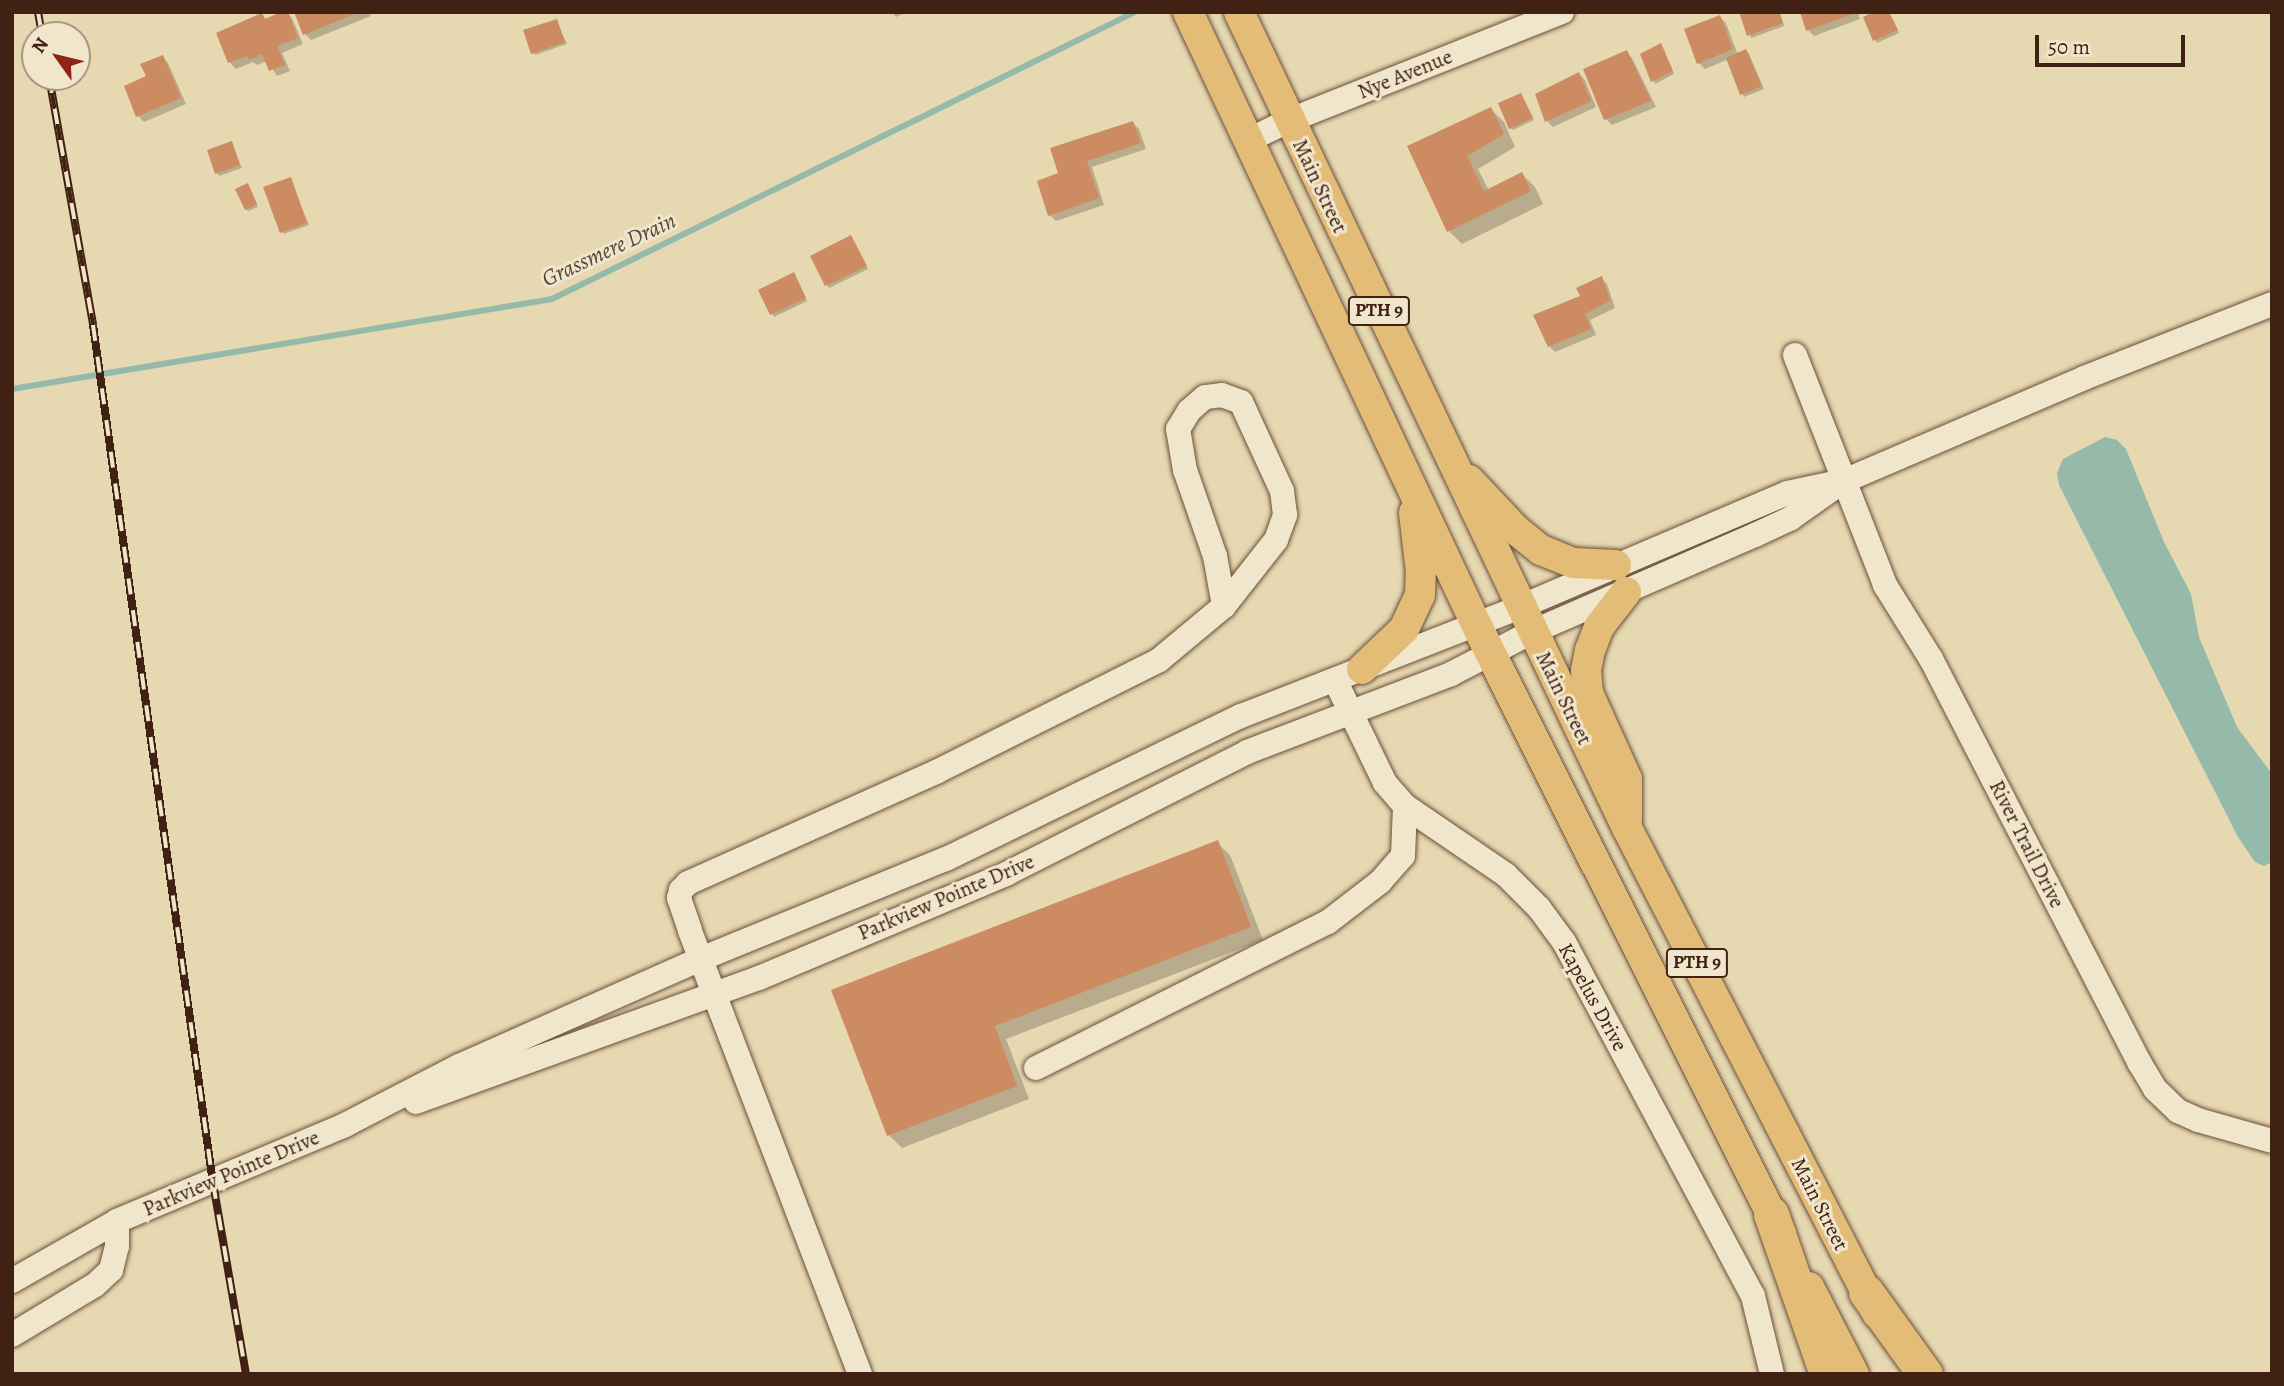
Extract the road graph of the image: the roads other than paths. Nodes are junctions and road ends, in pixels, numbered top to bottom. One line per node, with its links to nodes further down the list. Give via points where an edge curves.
1 (1562, 12): 4 (street, Nye Avenue)
2 (1240, 13): 4 (main road, Main Street / PTH 9)
3 (1194, 23): 5 (main road, PTH 9)
4 (1288, 121): 5 (street, Nye Avenue); 8 (main road, Main Street / PTH 9)
5 (1249, 140): 10 (main road, PTH 9)
6 (2272, 304): 9 (street)
7 (1795, 355): 9 (street, River Trail Drive)
8 (1451, 461): 11 (main road, via 1541,550); 13 (main road, Main Street / PTH 9)
9 (1844, 481): 11 (street, via 1791,518); 24 (street, River Trail Drive, via 1885,584 1931,659 2155,1089 2178,1111 2197,1120)
10 (1412, 487): 14 (main road, PTH 9); 16 (main road, via 1420,595 1404,629)
11 (1621, 579): 13 (street); 19 (main road, via 1586,670 1588,693 1627,779)
12 (1224, 606): 12 (street, via 1276,540 1285,515 1282,491 1241,402 1222,395 1205,397 1178,429 1185,470 1215,556); 20 (street, via 1158,661 936,772 688,883 680,898)
13 (1526, 619): 14 (street, Parkview Pointe Drive); 15 (street, Parkview Pointe Drive); 19 (main road, Main Street / PTH 9)
14 (1476, 624): 15 (main road, PTH 9); 16 (street, Parkview Pointe Drive)
15 (1491, 654): 17 (street, Parkview Pointe Drive); 25 (main road, PTH 9)
16 (1349, 675): 17 (street, Kapelus Drive); 20 (street, Parkview Pointe Drive, via 1241,716 946,859)
17 (1350, 714): 18 (street, Kapelus Drive, via 1385,783); 21 (street, Parkview Pointe Drive, via 1247,752 1006,874)
18 (1405, 806): 22 (street, via 1403,856 1380,882 1328,922); 31 (street, Kapelus Drive, via 1506,875 1564,942 1753,1296)
19 (1628, 828): 28 (main road, Main Street / PTH 9)
20 (702, 958): 21 (street); 23 (street, Parkview Pointe Drive, via 459,1066)
21 (716, 994): 23 (street, Parkview Pointe Drive); 30 (street)
22 (1036, 1068)
23 (345, 1125): 26 (street, Parkview Pointe Drive)
24 (2272, 1141)
25 (1771, 1214): 32 (highway); 33 (main road, PTH 9)
26 (117, 1221): 27 (street, Parkview Pointe Drive); 29 (street, Parkview Pointe Drive, via 111,1270 95,1285)
27 (12, 1281)
28 (1866, 1292): 34 (main road, Main Street / PTH 9); 35 (highway)
29 (12, 1335)
30 (860, 1374)
31 (1772, 1374)
32 (1827, 1374)
33 (1854, 1374)
34 (1909, 1374)
35 (1925, 1374)

